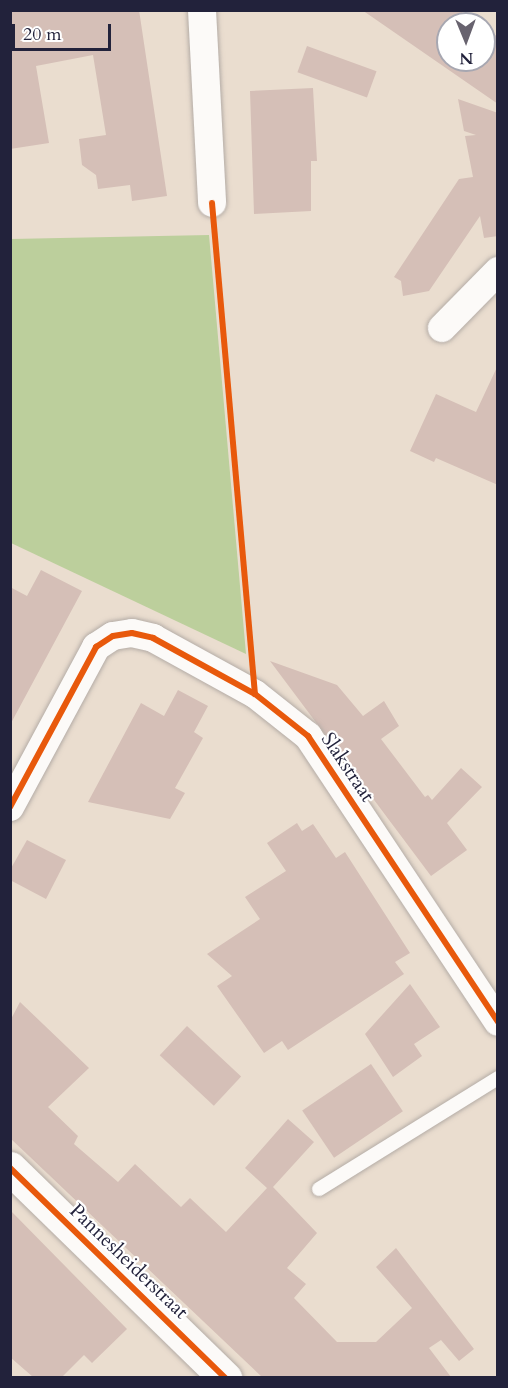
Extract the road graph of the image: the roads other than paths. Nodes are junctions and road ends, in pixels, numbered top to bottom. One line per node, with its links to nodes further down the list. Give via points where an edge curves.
1 (202, 10): 2 (street)
2 (212, 203)
3 (498, 271): 4 (street)
4 (442, 328)
5 (10, 807): 6 (street, Slakstraat, via 96,647 113,636 132,633 153,638 255,694 308,736)
6 (498, 1022)
7 (498, 1078): 9 (lane)
8 (10, 1168): 10 (street, Pannesheiderstraat)
9 (319, 1189)
10 (225, 1377)

